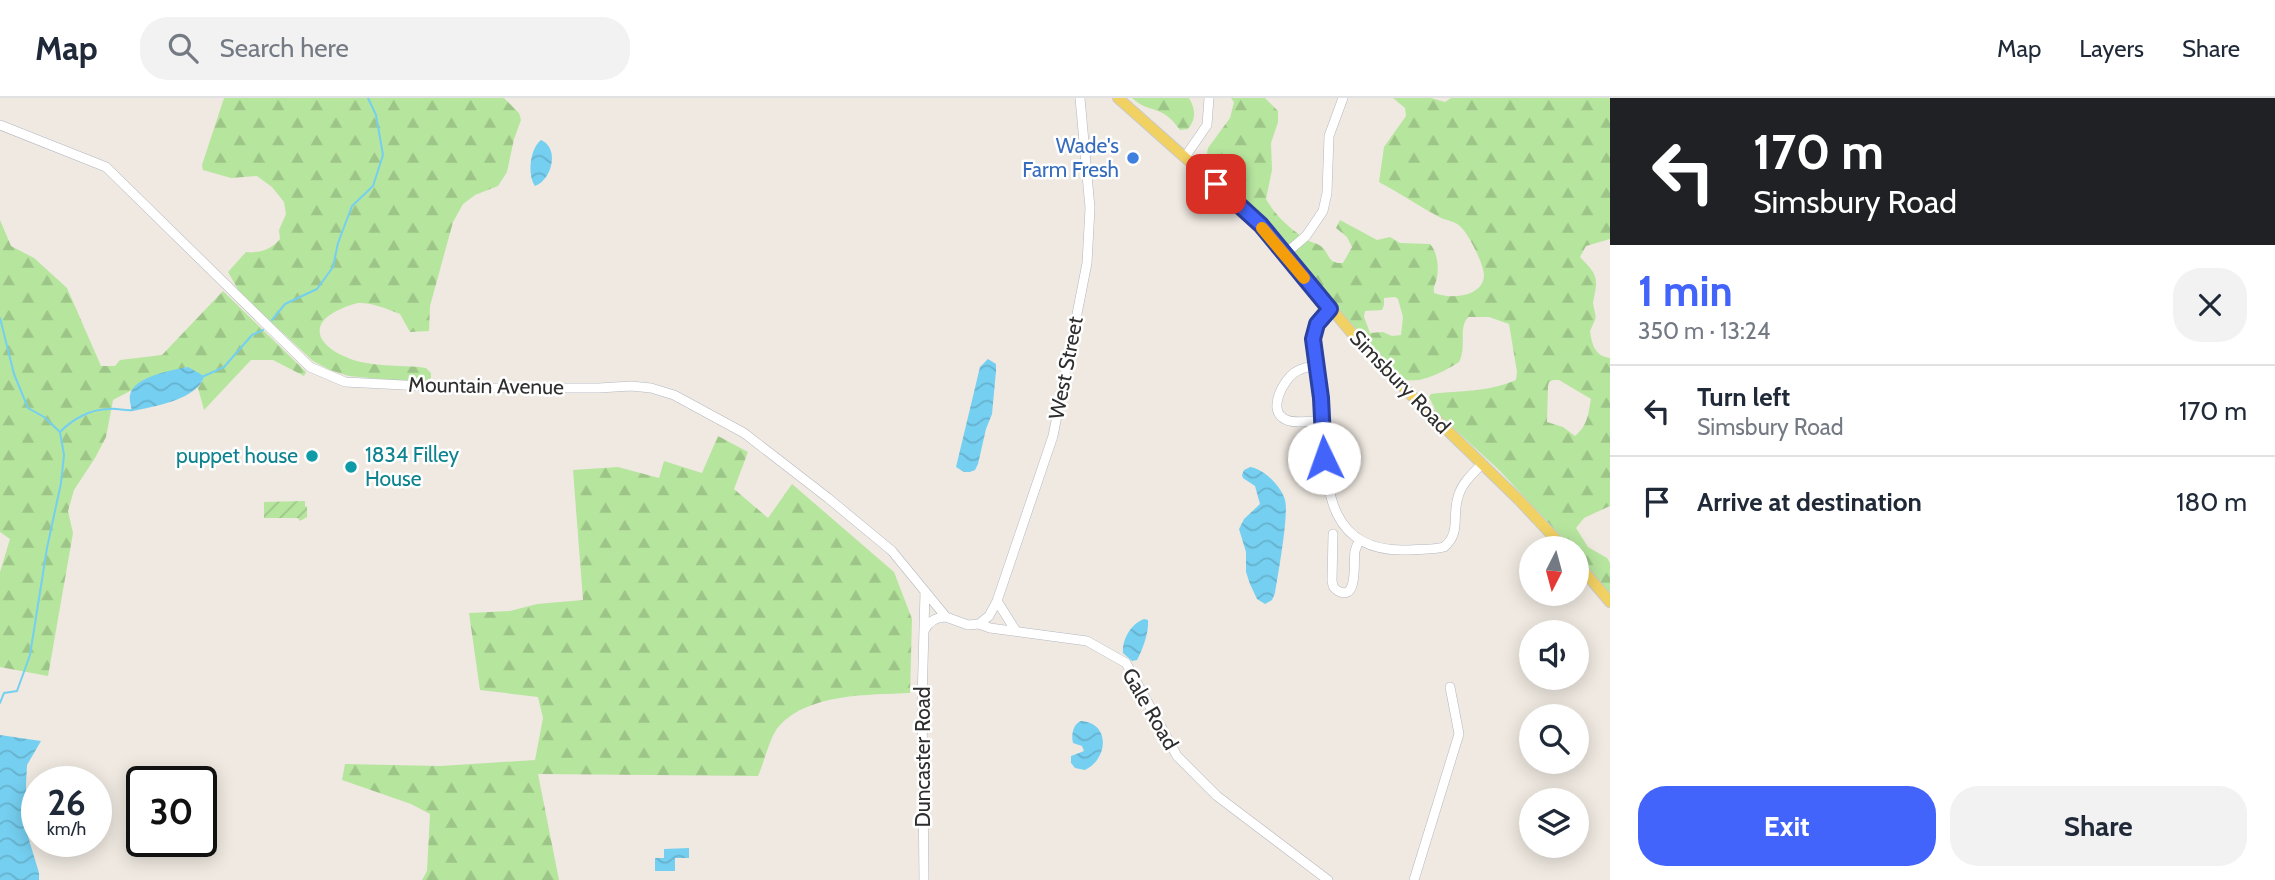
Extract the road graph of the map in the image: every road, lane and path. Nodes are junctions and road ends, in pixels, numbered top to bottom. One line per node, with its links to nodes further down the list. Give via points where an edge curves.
1 (1080, 98): 17 (street, West Street, via 1090,208 1087,263 1053,436)
2 (1118, 98): 6 (main road, Simsbury Road)
3 (1209, 98): 6 (street, via 1207,125)
4 (1343, 98): 7 (street, via 1329,136 1323,211 1306,236)
5 (0, 125): 16 (street, Mountain Avenue, via 106,167 310,367 345,382 462,388 631,386 674,395 744,433 817,490 891,551)
6 (1185, 158): 7 (main road, Simsbury Road, via 1261,225)
7 (1285, 254): 8 (main road, Simsbury Road)
8 (1330, 309): 9 (street, via 1315,329); 11 (main road, Simsbury Road)
9 (1316, 365): 10 (street); 10 (street, via 1291,375 1277,405 1286,419)
10 (1323, 420): 14 (street, via 1329,491 1339,516)
11 (1482, 464): 13 (main road, Simsbury Road); 14 (street, via 1462,488 1454,534 1447,546 1387,550)
12 (1333, 534): 14 (street, via 1332,581 1340,592 1352,586)
13 (1552, 536)
14 (1360, 540)
15 (1589, 577): 18 (main road)
16 (925, 591): 19 (street, Mountain Avenue); 22 (street, Duncaster Road)
17 (997, 601): 20 (street, West Street); 21 (street)
18 (1610, 602)
19 (946, 617): 20 (street); 22 (street, via 929,623)
20 (979, 624): 21 (street, Gale Road)
21 (1016, 631): 25 (street, Gale Road, via 1087,641 1126,663 1177,756 1217,796)
22 (923, 633): 24 (street, Duncaster Road)
23 (1450, 687): 26 (street, via 1459,734)
24 (924, 880)
25 (1328, 880)
26 (1414, 880)

